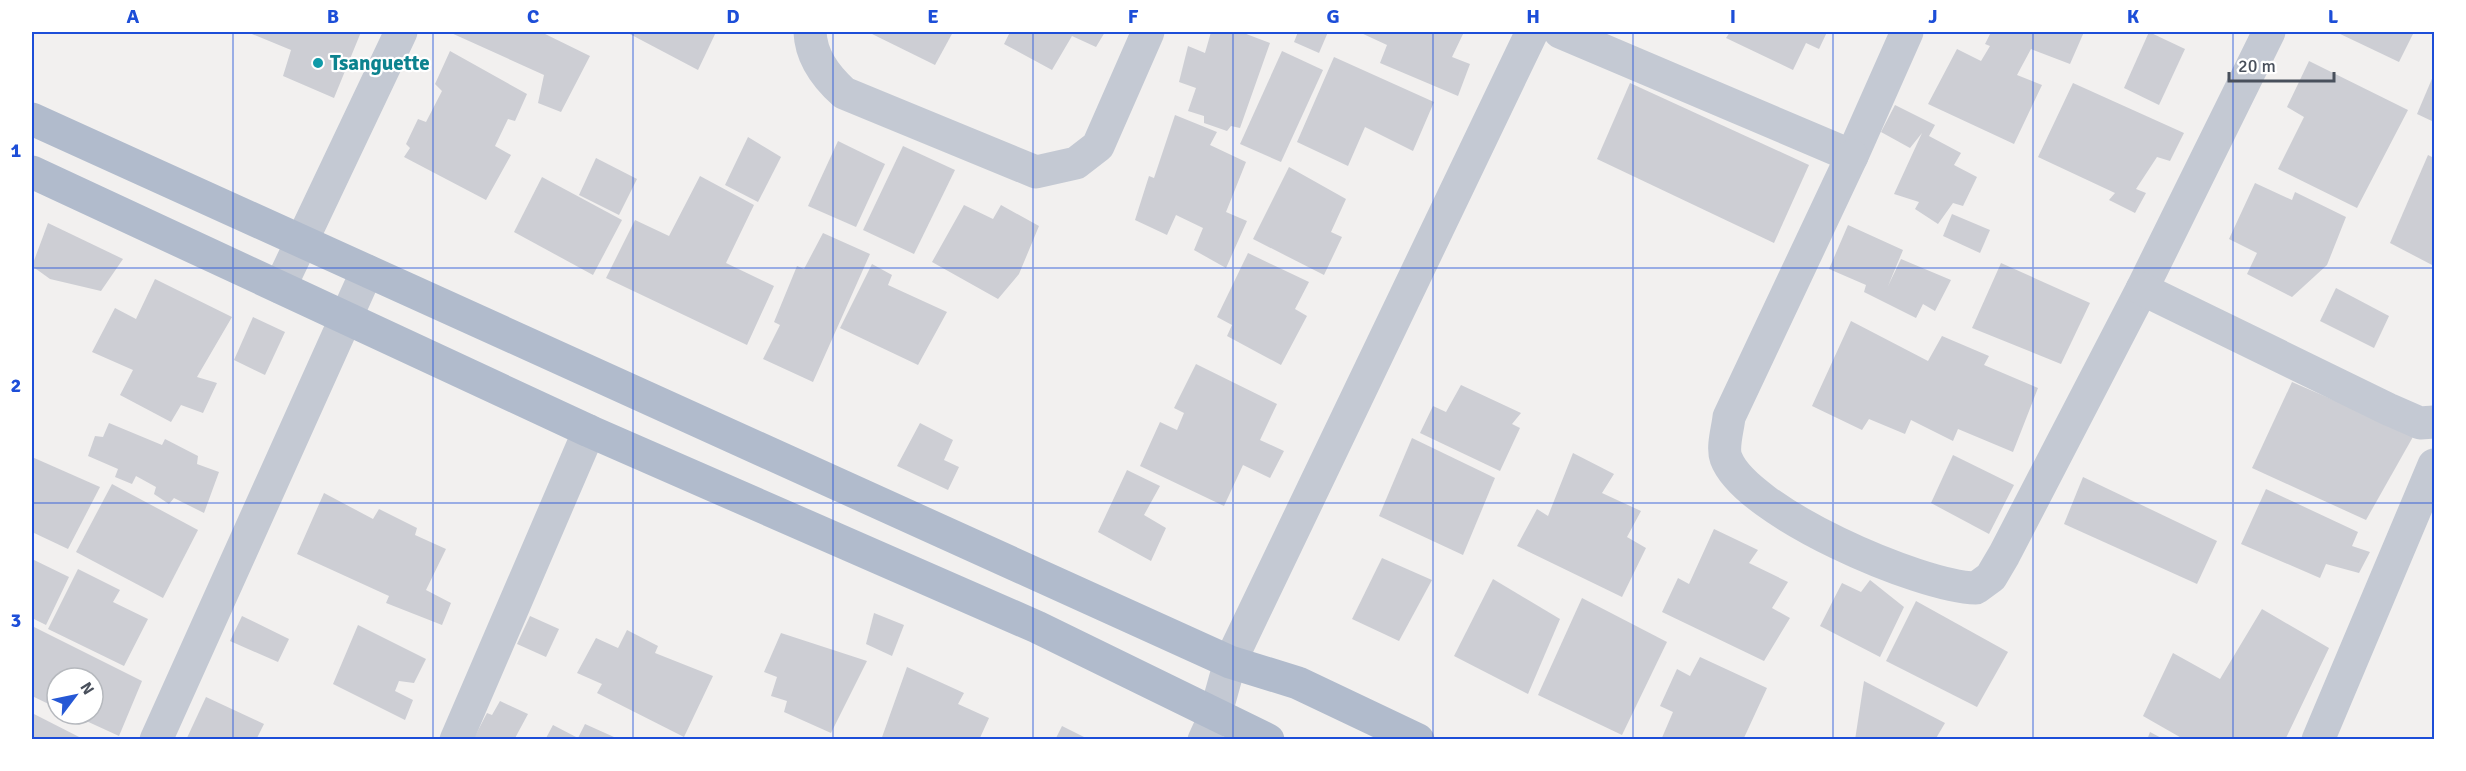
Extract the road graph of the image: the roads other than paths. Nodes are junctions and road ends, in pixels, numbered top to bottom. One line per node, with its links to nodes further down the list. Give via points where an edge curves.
1 (400, 32): 11 (street)
2 (810, 32): 3 (street, via 811,48 822,68 844,93 1036,172 1076,163 1098,146)
3 (1148, 32)
4 (1532, 32): 19 (street)
5 (1560, 32): 9 (street)
6 (1907, 32): 9 (street)
7 (2269, 32): 14 (street)
8 (32, 118): 11 (main road)
9 (1852, 156): 14 (street, via 1729,417 1725,456 1736,476 1767,503 1833,540 1931,581 1976,588 1991,577)
10 (32, 172): 13 (main road)
11 (303, 241): 12 (main road); 13 (street)
12 (367, 271): 15 (street); 19 (main road)
13 (280, 287): 15 (main road)
14 (2142, 289): 16 (street, via 2388,410 2420,423)
15 (346, 317): 17 (main road); 21 (street)
16 (2434, 422)
17 (590, 431): 20 (main road, via 1037,627); 22 (street)
18 (2434, 465): 25 (street)
19 (1230, 662): 20 (street); 24 (main road, via 1298,683)
20 (1210, 728): 23 (main road)
21 (156, 740)
22 (456, 740)
23 (1268, 740)
24 (1418, 740)
25 (2318, 740)

